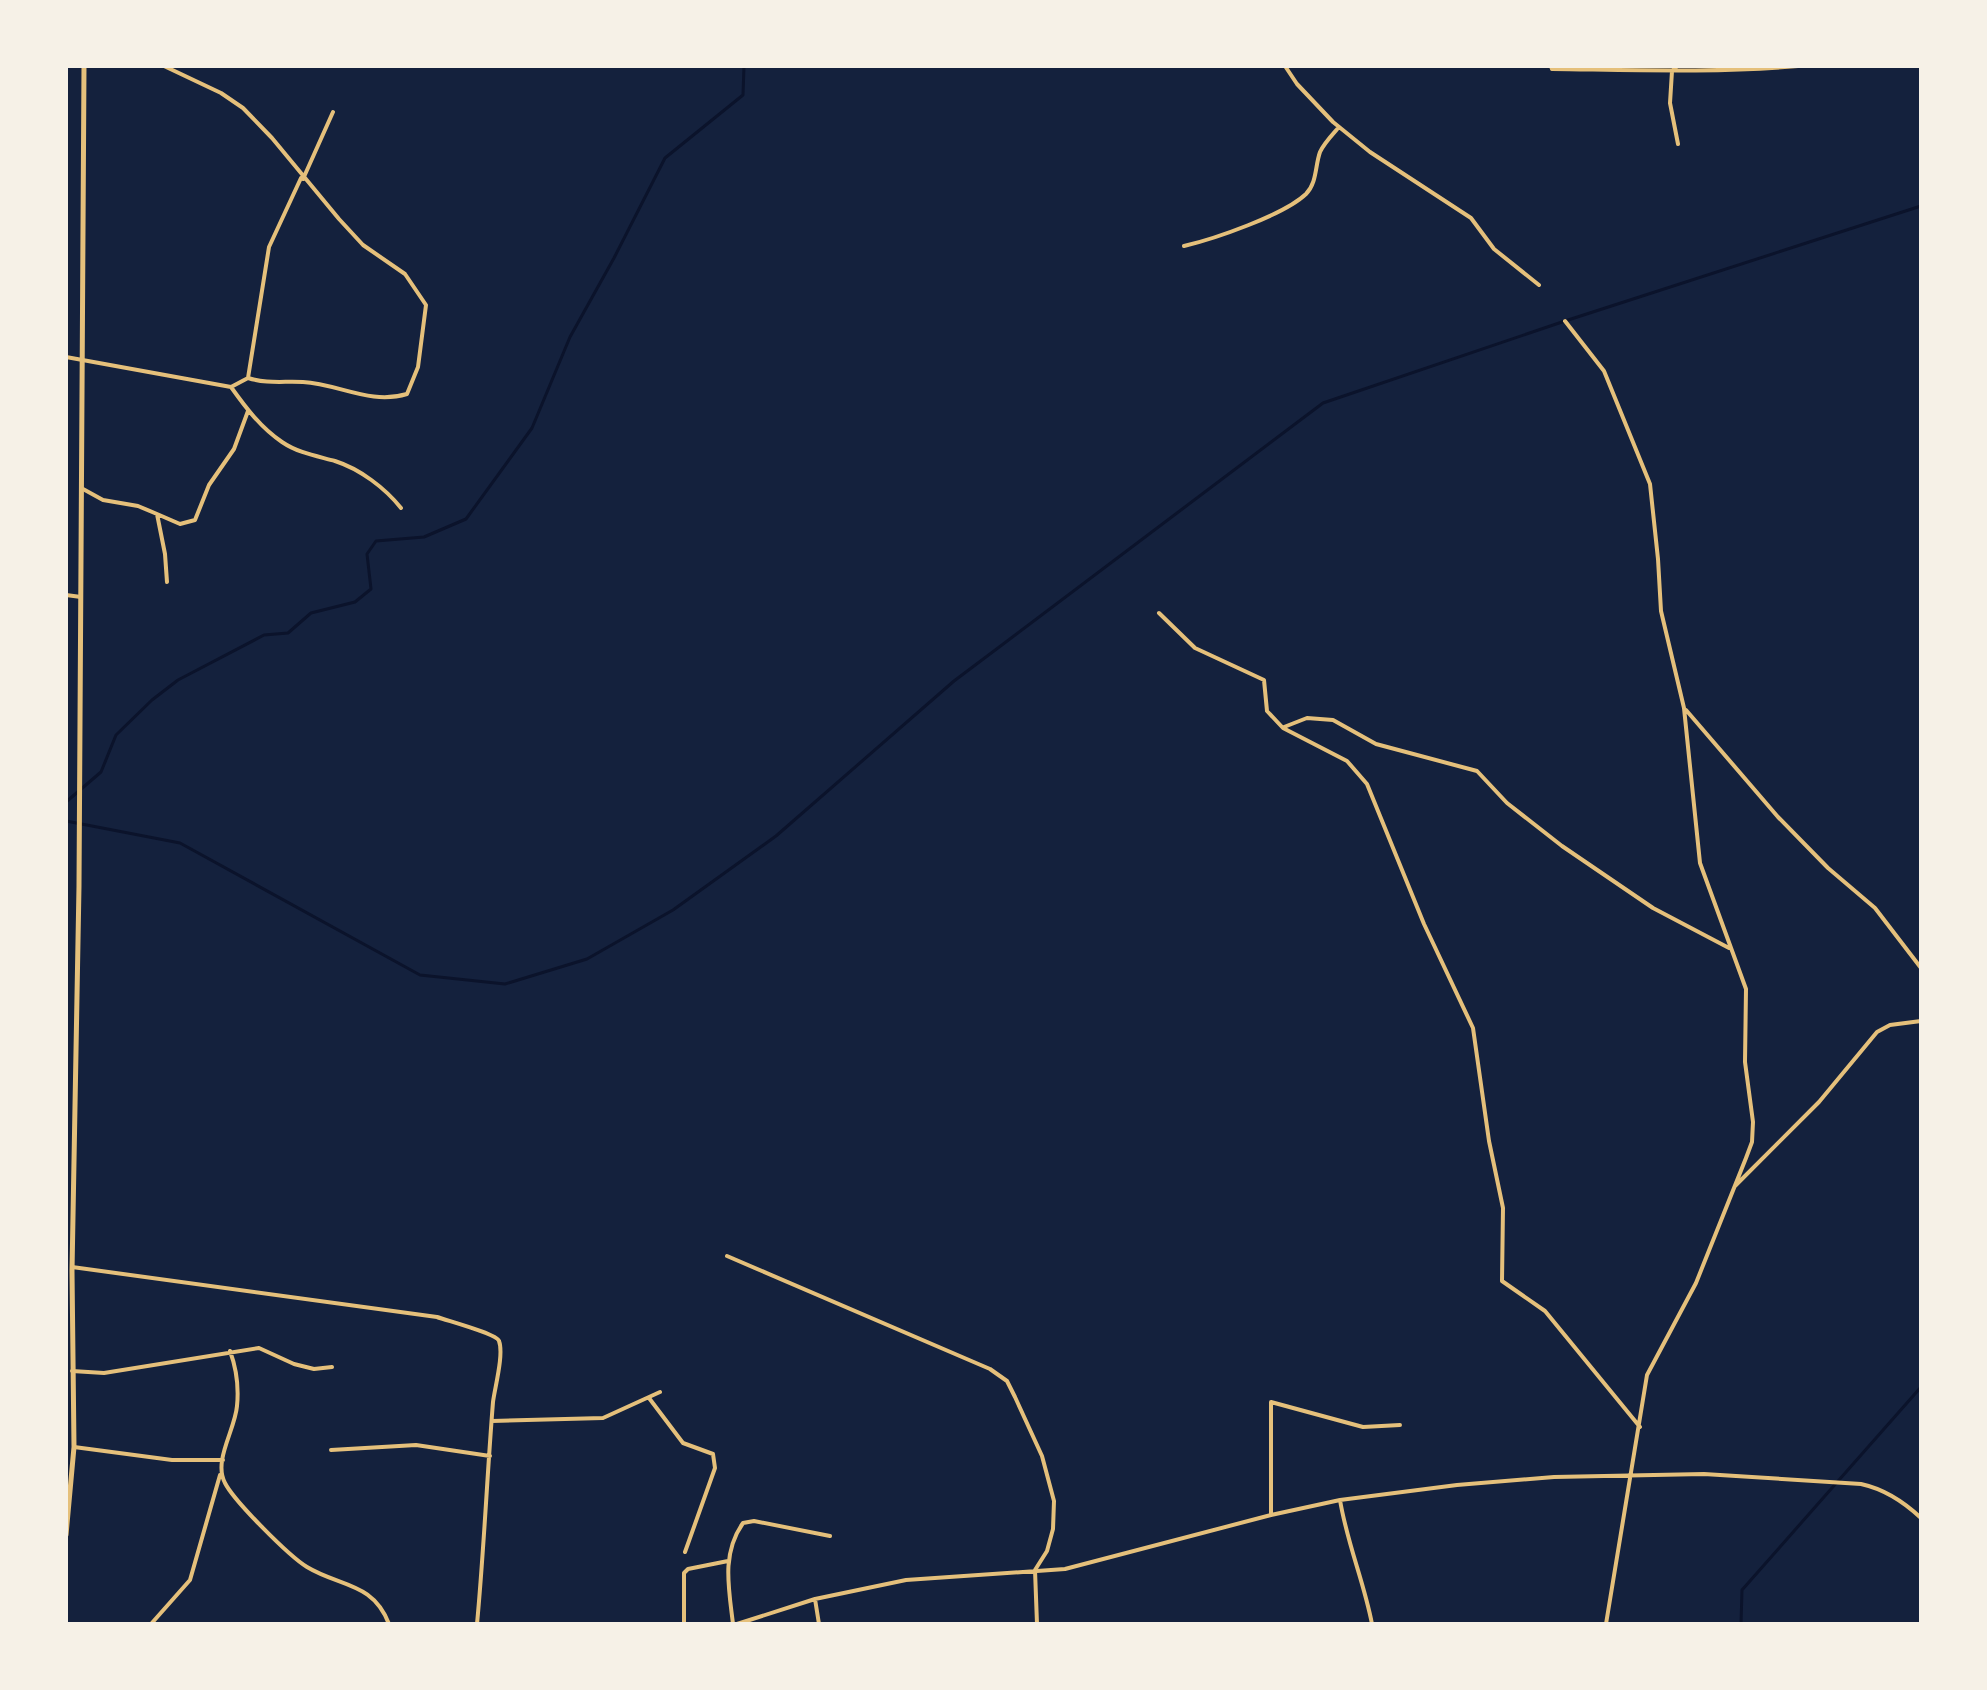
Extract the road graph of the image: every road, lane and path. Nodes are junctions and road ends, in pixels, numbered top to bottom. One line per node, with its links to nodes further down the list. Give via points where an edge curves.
1 (84, 66): 16 (street)
2 (164, 66): 11 (street, via 243,108)
3 (1285, 66): 9 (street)
4 (1551, 66): 7 (street)
5 (1677, 66): 7 (street)
6 (1798, 66): 7 (street)
7 (1672, 71): 10 (street, via 1670,103)
8 (333, 112): 11 (street)
9 (1339, 127): 12 (street, via 1320,153 1307,193 1228,234); 13 (street, via 1471,218 1494,249)
10 (1678, 144)
11 (303, 179): 17 (street, via 269,247); 17 (street, via 363,245 405,274 423,299 418,367 407,394 396,397)
12 (1184, 246)
13 (1539, 285)
14 (1565, 321): 27 (street, via 1604,371 1650,484 1661,611)
15 (66, 357): 16 (street)
16 (83, 362): 18 (street); 20 (street)
17 (248, 378): 18 (street)
18 (231, 387): 19 (street)
19 (248, 411): 21 (street, via 283,443 340,463 388,491); 22 (street, via 234,449 209,485 195,520 180,524)
20 (83, 489): 22 (street, via 103,500); 25 (street)
21 (401, 508)
22 (157, 514): 23 (street)
23 (167, 582)
24 (66, 595): 25 (street)
25 (81, 597): 34 (street)
26 (1159, 613): 28 (street, via 1195,648 1264,680 1267,711)
27 (1684, 708): 29 (street, via 1700,863); 30 (street, via 1778,817 1875,908)
28 (1283, 728): 29 (street, via 1307,718 1333,720 1376,744 1477,771 1507,803 1562,846 1653,908); 43 (street, via 1347,761 1367,784 1473,1028 1503,1208 1502,1281 1545,1311)
29 (1731, 950): 32 (street, via 1746,989 1745,1062 1753,1122 1752,1142)
30 (1921, 968)
31 (1921, 1021): 32 (street, via 1877,1032 1825,1095)
32 (1733, 1187): 43 (street, via 1696,1283 1647,1375)
33 (727, 1256): 58 (street, via 990,1369 1007,1381 1042,1456 1054,1501 1047,1551)
34 (72, 1267): 35 (street); 41 (street, via 437,1317 491,1333 499,1340)
35 (69, 1302): 38 (street)
36 (230, 1351): 37 (street, via 259,1348 294,1364); 38 (street, via 104,1373); 47 (street, via 237,1370 237,1408)
37 (332, 1367)
38 (72, 1371): 44 (street)
39 (660, 1392): 40 (street)
40 (649, 1398): 41 (street, via 603,1418); 56 (street, via 683,1443 713,1454 715,1460)
41 (492, 1421): 46 (street)
42 (1400, 1425): 52 (street, via 1363,1427 1271,1402)
43 (1640, 1427): 49 (street)
44 (74, 1447): 47 (street, via 172,1460); 50 (street)
45 (331, 1450): 46 (street, via 416,1445)
46 (490, 1456): 62 (street)
47 (223, 1460): 48 (street)
48 (221, 1472): 60 (street, via 190,1580); 61 (street, via 233,1495 302,1564 376,1599)
49 (1631, 1477): 51 (street, via 1508,1480); 53 (street, via 1704,1474 1861,1484 1897,1499); 68 (street)
50 (69, 1486): 54 (street)
51 (1340, 1500): 52 (street); 67 (street)
52 (1271, 1515): 58 (street, via 1104,1560)
53 (1921, 1518)
54 (66, 1535)
55 (830, 1536): 57 (street, via 743,1523)
56 (685, 1552)
57 (728, 1561): 63 (street, via 684,1573); 64 (street)
58 (1035, 1570): 59 (street, via 906,1580); 66 (street)
59 (815, 1599): 64 (street); 65 (street)
60 (151, 1624)
61 (389, 1624)
62 (477, 1624)
63 (684, 1624)
64 (735, 1624)
65 (819, 1624)
66 (1037, 1624)
67 (1372, 1624)
68 (1606, 1624)

